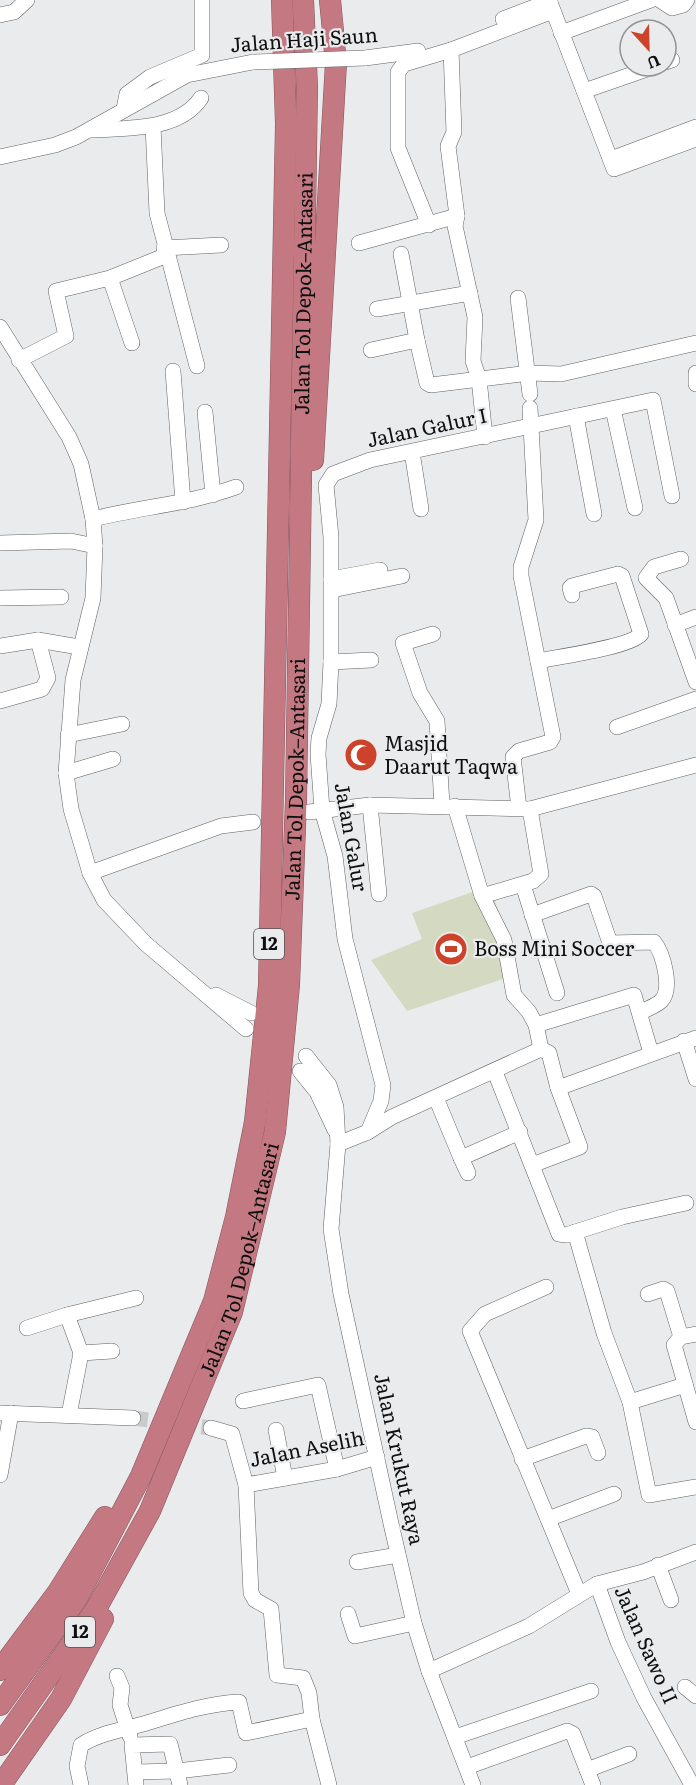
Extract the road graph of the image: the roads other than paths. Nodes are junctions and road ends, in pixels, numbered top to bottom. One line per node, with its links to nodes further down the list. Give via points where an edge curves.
1 (27, 0): 11 (street, via 14,12)
2 (202, 0): 18 (street, via 202,55 150,77 127,94)
3 (274, 0): 13 (highway)
4 (282, 0): 13 (highway, Jalan Tol Depok–Antasari / 12)
5 (303, 0): 65 (highway, Jalan Tol Depok–Antasari / 12, via 307,87)
6 (330, 0): 65 (highway, via 336,63 314,451)
7 (651, 0): 12 (street)
8 (660, 0): 9 (street, via 672,8)
9 (687, 0)
10 (551, 4): 12 (street); 14 (street); 18 (street, Jalan Haji Saun, bridge, via 405,54 253,62 187,75)
11 (0, 15)
12 (561, 33): 16 (street)
13 (285, 41): 147 (highway, Jalan Tol Depok–Antasari / 12, via 271,869 262,1066 236,1216 214,1301)
14 (450, 50): 25 (street, via 454,132 448,146); 26 (street, via 404,64 398,72 398,148)
15 (621, 78): 16 (street)
16 (584, 91): 24 (street)
17 (201, 98): 19 (street, via 191,112)
18 (124, 109): 21 (street, Jalan Haji Saun)
19 (153, 126): 21 (street); 29 (street, via 157,213)
20 (696, 128): 24 (street)
21 (87, 131): 23 (street, Jalan Haji Saun, via 55,145)
22 (696, 139): 24 (street)
23 (0, 157)
24 (613, 164)
25 (457, 216): 26 (street); 32 (street, via 455,226)
26 (429, 225): 27 (street)
27 (359, 243)
28 (221, 245): 29 (street)
29 (166, 251): 31 (street); 42 (street)
30 (401, 254): 34 (street)
31 (110, 278): 38 (street); 41 (street, via 54,293 66,336)
32 (470, 293): 34 (street); 46 (street, via 475,321 473,361)
33 (518, 298): 44 (street)
34 (410, 302): 35 (street); 37 (street)
35 (378, 309)
36 (0, 327): 41 (street)
37 (417, 340): 40 (street); 46 (street, via 429,385)
38 (132, 343)
39 (696, 344): 44 (street, via 561,374)
40 (371, 350)
41 (19, 360): 62 (street, via 69,437 81,464)
42 (197, 366)
43 (172, 371): 58 (street)
44 (529, 373): 46 (street); 51 (street)
45 (696, 373): 47 (street)
46 (478, 379): 52 (street)
47 (696, 384)
48 (613, 409): 50 (street, Jalan Galur I); 57 (street, Jalan Galur I, via 653,400); 59 (street)
49 (205, 412): 56 (street)
50 (576, 416): 51 (street, Jalan Galur I); 61 (street)
51 (531, 427): 52 (street, Jalan Galur I); 80 (street, via 536,520 521,576)
52 (485, 437): 53 (street, Jalan Galur I)
53 (412, 452): 54 (street, Jalan Galur I, via 370,460); 60 (street)
54 (333, 474): 69 (street, Jalan Galur, via 326,485)
55 (236, 487): 56 (street)
56 (213, 495): 58 (street)
57 (672, 496)
58 (183, 502): 62 (street)
59 (635, 508)
60 (421, 509)
61 (594, 514)
62 (93, 519): 64 (street)
63 (0, 543): 64 (street, via 71,542)
64 (95, 546): 78 (street, via 93,598)
65 (299, 552): 152 (highway, Jalan Tol Depok–Antasari / 12, via 289,985 275,1132 231,1312)
66 (681, 559): 74 (street, via 654,567 646,578 666,598)
67 (380, 570): 69 (street)
68 (402, 576): 69 (street)
69 (331, 585): 82 (street, Jalan Galur)
70 (572, 595): 80 (street, via 572,586 622,576 641,634 638,639 612,646)
71 (61, 597): 72 (street)
72 (0, 598)
73 (696, 617): 74 (street)
74 (675, 625): 81 (street)
75 (433, 634): 93 (street, via 403,643 420,693 437,721)
76 (38, 640): 77 (street); 78 (street); 85 (street, via 48,678 42,688)
77 (0, 646)
78 (79, 647): 88 (street)
79 (371, 660): 82 (street)
80 (538, 661): 94 (street, via 552,737 550,742 519,751 513,757)
81 (693, 661): 83 (street)
82 (331, 662): 95 (street, Jalan Galur, via 329,704 318,754)
83 (696, 682)
84 (696, 699): 87 (street)
85 (0, 701)
86 (122, 724): 88 (street)
87 (617, 727)
88 (68, 735): 91 (street)
89 (113, 759): 91 (street)
90 (696, 765): 94 (street)
91 (66, 773): 97 (street, via 71,809)
92 (370, 805): 93 (street); 95 (street); 99 (street)
93 (448, 806): 94 (street); 100 (street)
94 (525, 809): 98 (street, via 542,874)
95 (315, 811): 117 (street, Jalan Galur, via 335,856 345,939 383,1085)
96 (253, 822): 97 (street, via 221,826)
97 (90, 873): 102 (street, via 104,900 146,945)
98 (523, 885): 100 (street); 101 (street)
99 (379, 894)
100 (482, 896): 106 (street, via 504,940 514,995 528,1009)
101 (532, 915): 103 (street); 105 (street, via 591,894 610,943 654,942 659,948 666,990 660,1001)
102 (197, 986): 104 (street); 107 (street)
103 (557, 993)
104 (251, 1013)
105 (640, 1013): 106 (street, via 632,994); 110 (street)
106 (536, 1025): 109 (street)
107 (246, 1029)
108 (690, 1040): 110 (street); 114 (street)
109 (541, 1050): 113 (street); 115 (street, via 549,1053)
110 (651, 1053): 115 (street)
111 (306, 1056): 119 (street, Jalan Krukut Raya, via 329,1085 336,1107)
112 (300, 1071): 119 (street, Jalan Krukut Raya, via 317,1092)
113 (495, 1072): 116 (street); 118 (street)
114 (696, 1079)
115 (558, 1088): 121 (street, via 580,1147)
116 (436, 1098): 117 (street); 120 (street)
117 (369, 1132): 119 (street)
118 (520, 1132): 120 (street); 121 (street)
119 (337, 1138): 143 (street, Jalan Krukut Raya, via 331,1229)
120 (461, 1158): 122 (street)
121 (532, 1165): 124 (street, via 557,1231 562,1235)
122 (468, 1173)
123 (686, 1203): 124 (street)
124 (575, 1232): 135 (street, via 604,1333)
125 (546, 1287): 144 (street, via 484,1314 470,1331)
126 (648, 1294): 130 (street, via 667,1291)
127 (136, 1298): 128 (street)
128 (67, 1314): 129 (street); 132 (street)
129 (27, 1328)
130 (688, 1336): 133 (street, via 674,1345)
131 (112, 1351): 132 (street)
132 (81, 1353): 137 (street)
133 (685, 1385): 135 (street); 139 (street)
134 (243, 1401): 145 (street, via 318,1385)
135 (630, 1402): 150 (street, via 649,1495)
136 (5, 1413): 137 (street); 146 (street)
137 (71, 1415): 138 (street)
138 (133, 1418)
139 (696, 1422)
140 (211, 1428): 149 (street, Jalan Aselih, via 232,1434)
141 (276, 1430): 148 (street)
142 (598, 1453): 144 (street, via 592,1437 586,1436)
143 (377, 1457): 145 (street, Jalan Aselih); 155 (street, Jalan Krukut Raya)
144 (522, 1459): 153 (street)
145 (337, 1469): 148 (street, Jalan Aselih)
146 (1, 1470)
147 (141, 1476): 163 (highway, via 112,1507 58,1592); 167 (highway, Jalan Tol Depok–Antasari / 12, via 76,1600)
148 (285, 1478): 149 (street, Jalan Aselih)
149 (246, 1485): 168 (street, via 251,1593 271,1609 278,1675 303,1678)
150 (696, 1487)
151 (614, 1494): 153 (street)
152 (150, 1511): 171 (highway, Jalan Tol Depok–Antasari / 12, via 96,1609); 179 (highway, via 118,1590 61,1699)
153 (548, 1520): 159 (street)
154 (696, 1552): 157 (street)
155 (398, 1555): 156 (street); 162 (street, Jalan Krukut Raya)
156 (357, 1562)
157 (658, 1565): 158 (street); 160 (street)
158 (597, 1584): 159 (street); 183 (street, Jalan Sawo II, via 644,1698)
159 (579, 1594): 164 (street, via 529,1626)
160 (671, 1600)
161 (348, 1614): 162 (street, via 355,1636)
162 (414, 1623): 164 (street, Jalan Krukut Raya)
163 (0, 1670)
164 (429, 1671): 170 (street, Jalan Krukut Raya)
165 (117, 1676): 169 (street, via 122,1688 120,1705)
166 (591, 1691): 170 (street)
167 (0, 1704)
168 (312, 1719): 169 (street, via 246,1733 241,1703 211,1703); 181 (street)
169 (129, 1728): 172 (street); 180 (street, via 81,1745 77,1766)
170 (455, 1737): 175 (street, Jalan Krukut Raya)
171 (0, 1745)
172 (132, 1745): 176 (street); 177 (street, via 170,1744)
173 (629, 1754): 178 (street)
174 (229, 1765): 177 (street)
175 (467, 1767): 178 (street, via 567,1731 573,1734); 182 (street, Jalan Krukut Raya)
176 (136, 1778): 177 (street)
177 (179, 1778)
178 (590, 1778)
179 (1, 1785)
180 (81, 1785)
181 (329, 1785)
182 (473, 1785)
183 (692, 1785)

